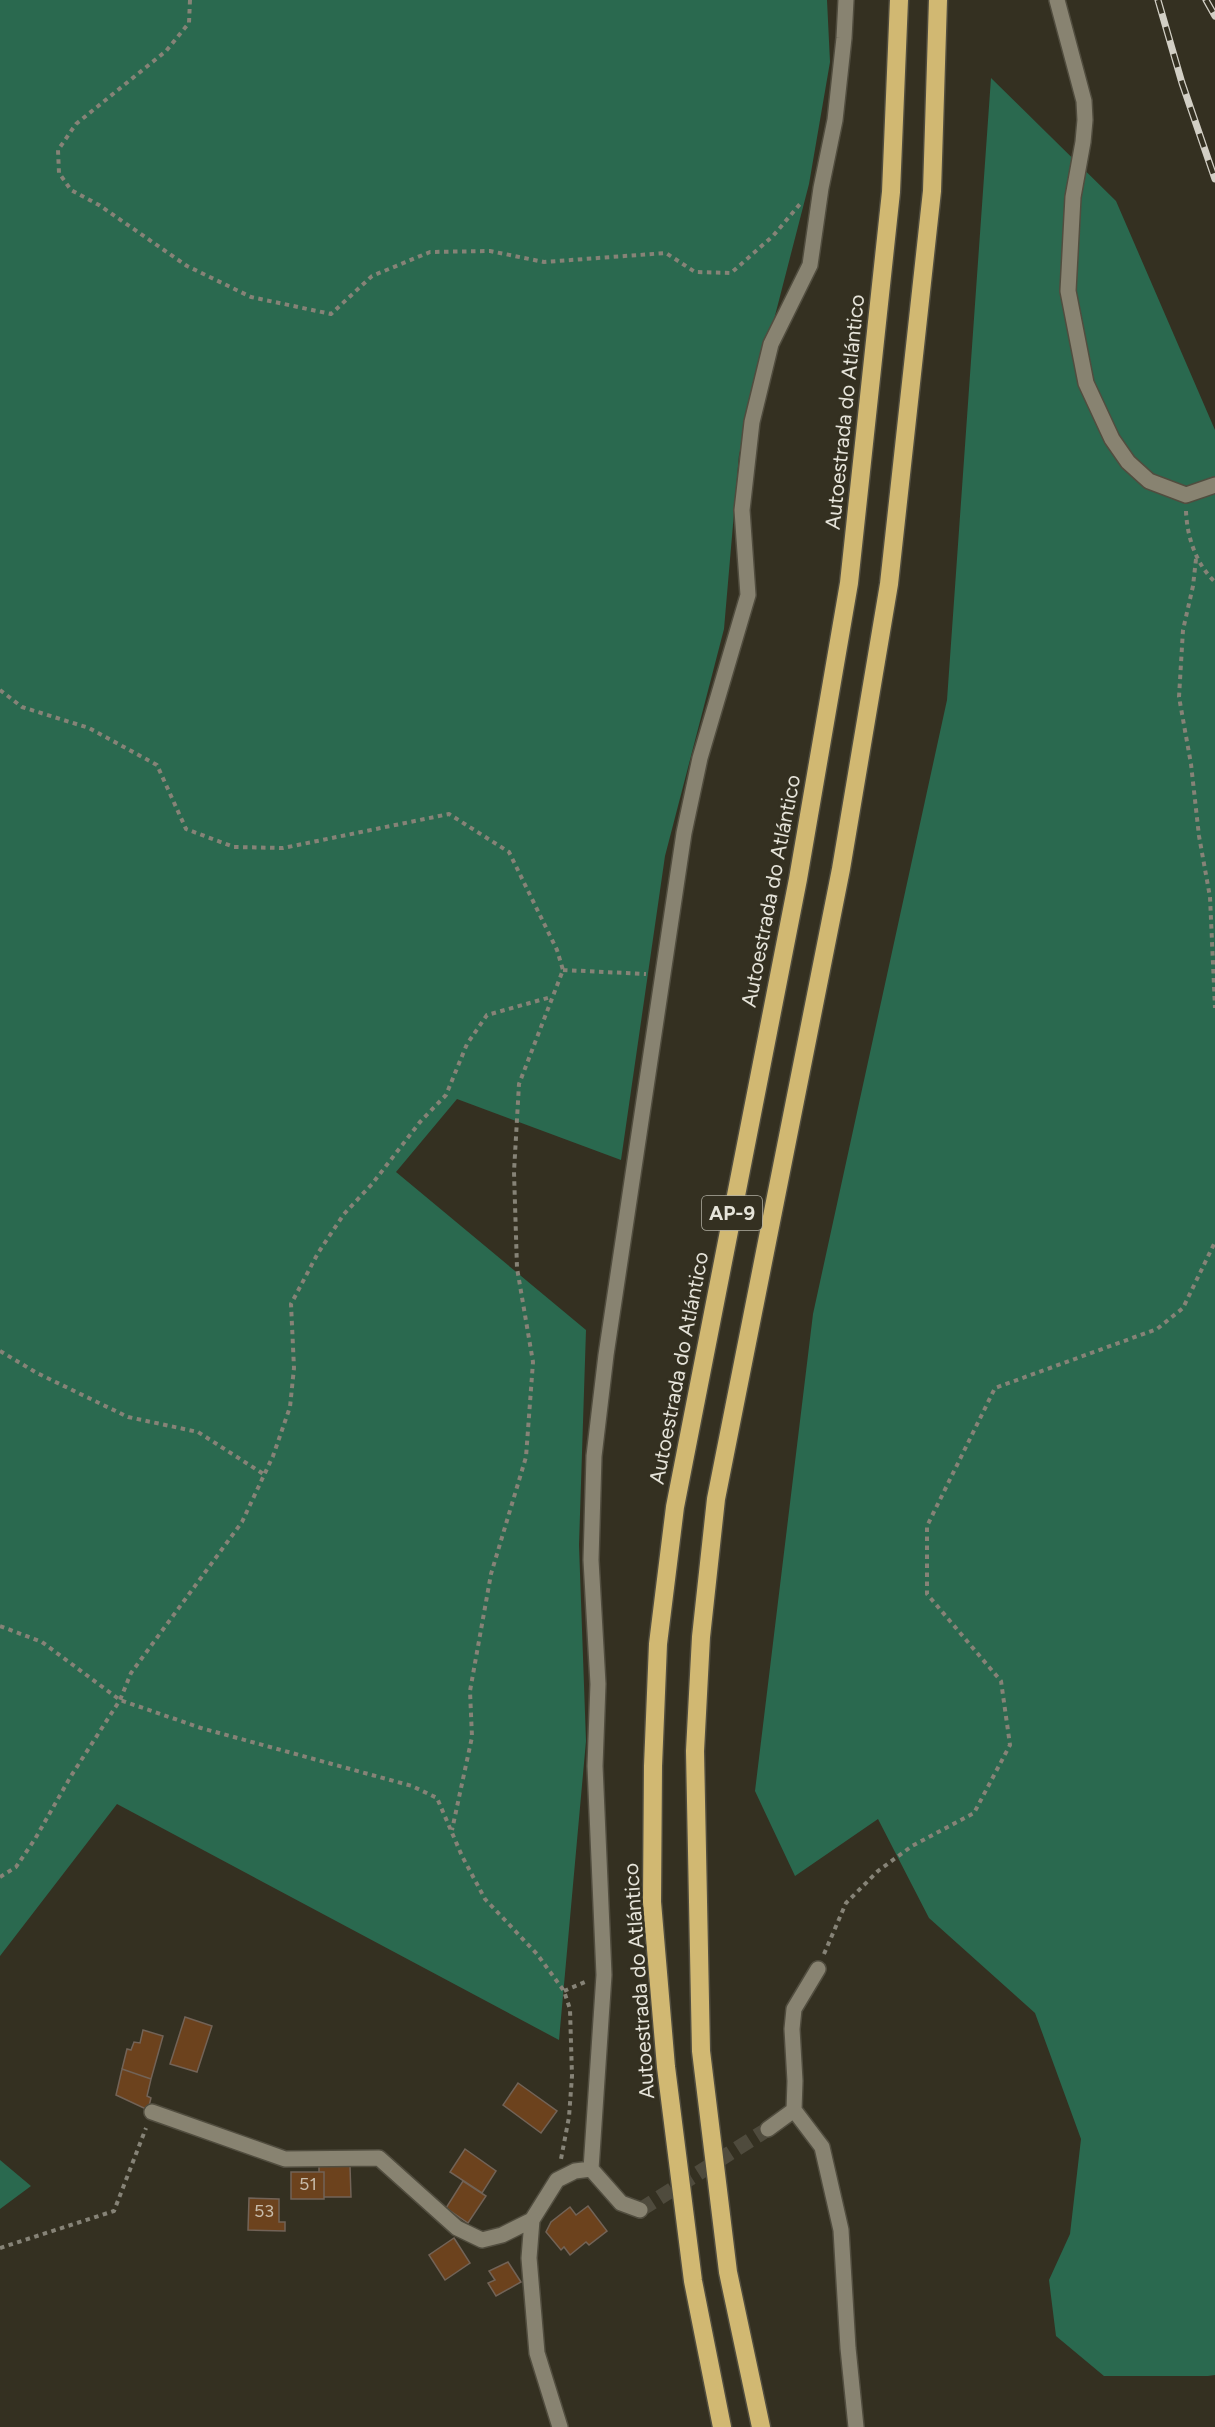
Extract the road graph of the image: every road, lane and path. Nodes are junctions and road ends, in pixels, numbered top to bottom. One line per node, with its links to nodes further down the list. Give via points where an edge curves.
1 (190, 0): 6 (path, via 189,23 166,51 76,124 58,150 59,173 71,190 187,266 251,297 331,314 372,276 430,252 490,251 544,262 666,253 695,272 731,273 773,236 803,200)
2 (846, 0): 6 (street, via 835,120)
3 (899, 0): 33 (highway, Autoestrada do Atlántico / AP-9, via 891,192 849,582 798,879 675,1507 658,1644 652,1902 666,2067 693,2281)
4 (938, 0): 34 (highway, AP-9, via 932,190 889,584 841,868 716,1499 701,1637 695,1751 701,2051 728,2272)
5 (1057, 0): 8 (street, via 1084,101 1068,291 1086,383 1112,439 1128,462 1149,482)
6 (821, 188): 13 (street, via 810,265 771,344 752,422 742,510 748,595 700,758)
7 (1215, 485): 8 (street)
8 (1186, 495): 9 (path, via 1189,533)
9 (1197, 559): 10 (path); 15 (path, via 1183,630 1179,697 1210,897)
10 (1215, 582)
11 (0, 690): 12 (path, via 22,707 89,728 157,765 186,829 234,847 284,848 449,814 509,852)
12 (563, 970): 13 (path); 14 (path)
13 (662, 975): 27 (street, via 594,1456 591,1560 598,1684 595,1766 604,1975)
14 (551, 997): 18 (path, via 487,1015 468,1044 446,1095 344,1215 318,1253 291,1304 294,1368 290,1407); 21 (path, via 519,1084 514,1172 517,1268 533,1362 526,1457 491,1574 470,1691 472,1737)
15 (1215, 1008)
16 (1215, 1242): 23 (path, via 1183,1308 1156,1329 995,1388 927,1527 927,1594 1001,1681 1010,1745 974,1814 912,1846 878,1871 846,1903)
17 (0, 1351): 18 (path, via 128,1417 198,1432)
18 (265, 1475): 20 (path, via 242,1522 131,1673)
19 (0, 1626): 20 (path, via 42,1642)
20 (120, 1700): 21 (path, via 201,1728 412,1786 437,1798); 22 (path, via 35,1839 16,1867)
21 (452, 1830): 28 (path, via 485,1899 537,1954 564,1991 570,2008 569,2117)
22 (0, 1877)
23 (818, 1969): 24 (street, via 794,2009)
24 (794, 2110): 26 (street); 35 (street, via 822,2147 841,2230)
25 (152, 2112): 30 (street, via 285,2159 379,2158 457,2228 482,2240); 31 (path, via 114,2211)
26 (768, 2129)
27 (591, 2169): 28 (street, via 575,2171); 29 (street, via 621,2203)
28 (557, 2180): 30 (street)
29 (640, 2210)
30 (532, 2220): 32 (street, via 529,2258 537,2353)
31 (0, 2248)
32 (560, 2427)
33 (722, 2427)
34 (761, 2427)
35 (856, 2427)

